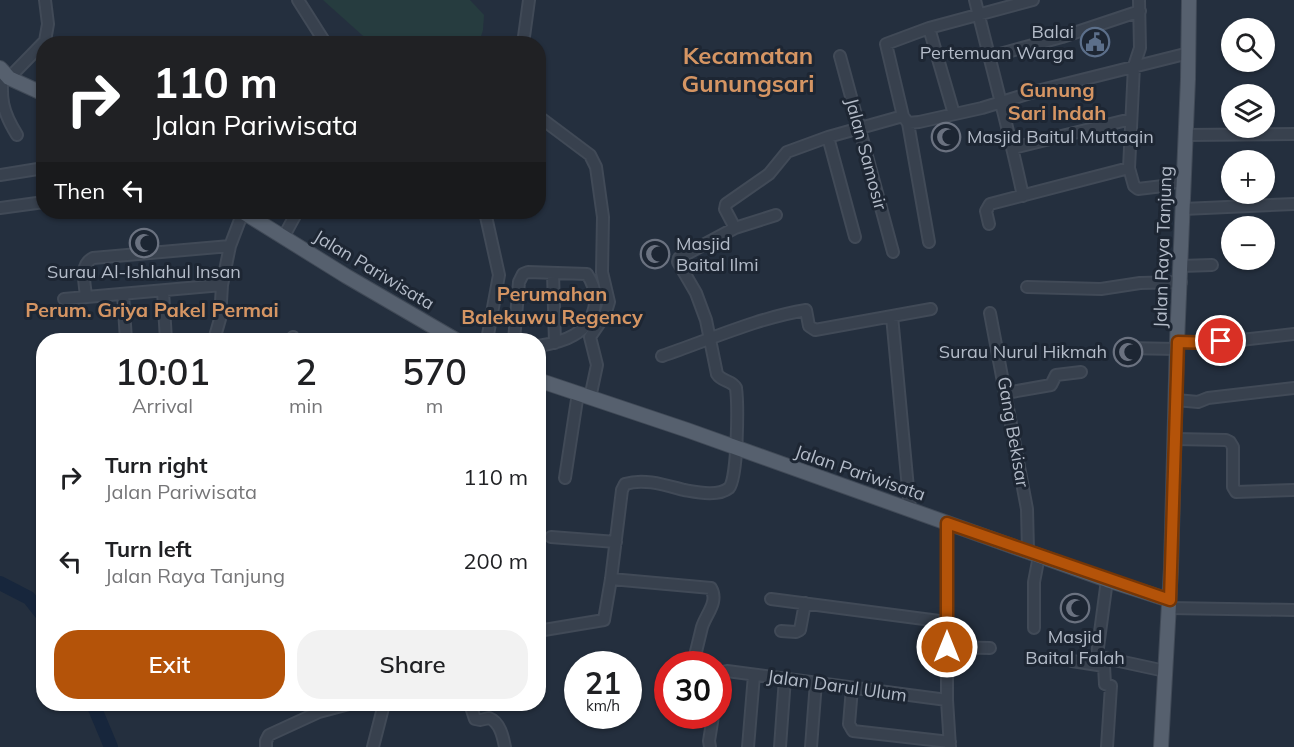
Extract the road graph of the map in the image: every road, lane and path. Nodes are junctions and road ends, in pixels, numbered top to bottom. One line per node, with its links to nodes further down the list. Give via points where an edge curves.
1 (45, 0): 10 (street)
2 (298, 0): 11 (street)
3 (529, 0): 12 (street)
4 (975, 0): 8 (street)
5 (1031, 0): 8 (street)
6 (1189, 0): 14 (main road, Jalan Raya Tanjung)
7 (1140, 6): 16 (street, via 1062,37); 17 (street, via 1140,48)
8 (978, 14): 9 (street); 16 (street)
9 (929, 28): 21 (street); 23 (street, via 886,44)
10 (46, 36)
11 (321, 36)
12 (524, 36)
13 (36, 48): 18 (street)
14 (1189, 53): 17 (street); 27 (main road, Jalan Raya Tanjung)
15 (840, 56): 25 (street, Jalan Samosir)
16 (989, 57): 20 (street)
17 (1134, 66): 20 (street); 22 (street)
18 (4, 72): 19 (main road); 26 (street, via 3,105)
19 (36, 90)
20 (999, 103): 21 (street); 30 (street)
21 (954, 114): 23 (street, via 920,122)
22 (1131, 118): 30 (street); 31 (street)
23 (905, 119): 25 (street); 49 (street)
24 (546, 123): 82 (street, via 590,155 596,167 603,217 602,272 609,302 590,337 597,365)
25 (859, 128): 29 (street); 51 (street, Jalan Samosir)
26 (17, 135)
27 (1185, 135): 28 (street); 34 (main road, Jalan Raya Tanjung)
28 (1294, 135)
29 (828, 137): 46 (street, via 787,152 769,174 727,202 725,209); 48 (street)
30 (1013, 148): 35 (street)
31 (1129, 168): 34 (street, via 1136,189); 35 (street)
32 (36, 169): 33 (street)
33 (0, 175)
34 (1184, 179): 39 (main road, Jalan Raya Tanjung)
35 (1023, 196): 45 (street, via 988,205)
36 (36, 203): 38 (street)
37 (1294, 204): 39 (street)
38 (0, 208)
39 (1183, 209): 53 (main road, Jalan Raya Tanjung)
40 (776, 215): 46 (street)
41 (245, 219): 50 (street)
42 (257, 219): 47 (main road, Jalan Pariwisata)
43 (293, 219): 47 (street)
44 (486, 219): 69 (street, via 498,275)
45 (989, 224)
46 (735, 228): 72 (street, via 678,260 696,293)
47 (284, 236): 68 (main road, Jalan Pariwisata)
48 (855, 237)
49 (929, 242)
50 (230, 246): 56 (street); 60 (street, via 93,258 84,267)
51 (893, 252)
52 (1212, 265): 53 (street)
53 (1181, 266): 55 (main road, Jalan Raya Tanjung)
54 (553, 273): 70 (street, via 527,272 521,276); 73 (street); 73 (street, via 585,273 596,290 592,313 583,328)
55 (1181, 282): 57 (street, via 1101,289); 75 (main road, Jalan Raya Tanjung)
56 (222, 285): 58 (street); 67 (street)
57 (1027, 287)
58 (163, 291): 59 (street); 66 (street)
59 (123, 294): 60 (street); 65 (street)
60 (86, 296): 61 (street)
61 (64, 299)
62 (931, 309): 64 (street)
63 (990, 313): 81 (street, Gang Bekisar)
64 (892, 316): 72 (street, via 814,330 809,326 806,310 771,317); 88 (street)
65 (126, 333)
66 (166, 333)
67 (216, 333)
68 (440, 333)
69 (488, 333)
70 (515, 333)
71 (1294, 334): 75 (street)
72 (711, 339): 77 (street); 85 (street, via 717,374 736,388)
73 (555, 343): 74 (street)
74 (546, 345)
75 (1177, 345): 76 (street); 83 (main road, Jalan Raya Tanjung)
76 (1125, 348)
77 (662, 356)
78 (1081, 372): 81 (street, via 1056,375 1051,385)
79 (546, 383): 82 (main road, Jalan Pariwisata)
80 (1294, 388): 83 (street, via 1200,402)
81 (1006, 393): 92 (street, Gang Bekisar)
82 (584, 395): 85 (main road, Jalan Pariwisata); 86 (street)
83 (1176, 400): 84 (main road, Jalan Raya Tanjung)
84 (1175, 439): 87 (street, via 1230,442 1236,492); 97 (main road, Jalan Raya Tanjung)
85 (736, 449): 88 (main road, Jalan Pariwisata); 91 (street, via 733,479 721,492 625,484)
86 (565, 478)
87 (1294, 490)
88 (909, 510): 89 (main road, Jalan Pariwisata)
89 (947, 523): 92 (main road, Jalan Pariwisata); 99 (street)
90 (550, 537): 91 (street)
91 (616, 542): 93 (street)
92 (1034, 554): 94 (main road, Jalan Pariwisata); 100 (street, Gang Bekisar)
93 (611, 579): 101 (street, via 604,621); 105 (street, via 712,589 712,608)
94 (1107, 580): 97 (main road, Jalan Pariwisata); 107 (street, via 1097,655)
95 (771, 598): 96 (street)
96 (805, 603): 99 (street); 102 (street, via 800,630)
97 (1169, 604): 98 (street); 108 (main road, Jalan Raya Tanjung)
98 (1294, 610)
99 (947, 622): 103 (street)
100 (1034, 628)
101 (546, 630)
102 (781, 631)
103 (947, 647): 104 (street); 114 (street)
104 (990, 648)
105 (696, 651)
106 (1071, 661): 107 (street)
107 (1105, 662): 108 (street); 127 (street, via 1105,684 1111,686)
108 (1166, 671): 128 (main road, Jalan Raya Tanjung)
109 (732, 674): 110 (street, Jalan Darul Ulum)
110 (754, 675): 111 (street, Jalan Darul Ulum); 124 (street)
111 (785, 678): 112 (street, Jalan Darul Ulum); 125 (street)
112 (816, 682): 113 (street, Jalan Darul Ulum); 126 (street)
113 (852, 688): 114 (street, Jalan Darul Ulum); 119 (street, via 849,724 853,731)
114 (946, 700): 119 (street)
115 (324, 711): 120 (street, via 269,735)
116 (382, 711): 121 (street)
117 (472, 711): 122 (street, via 476,719 495,720)
118 (711, 729): 123 (street)
119 (950, 745)
120 (266, 747)
121 (373, 747)
122 (505, 747)
123 (710, 747)
124 (748, 747)
125 (780, 747)
126 (811, 747)
127 (1107, 747)
128 (1161, 747)

